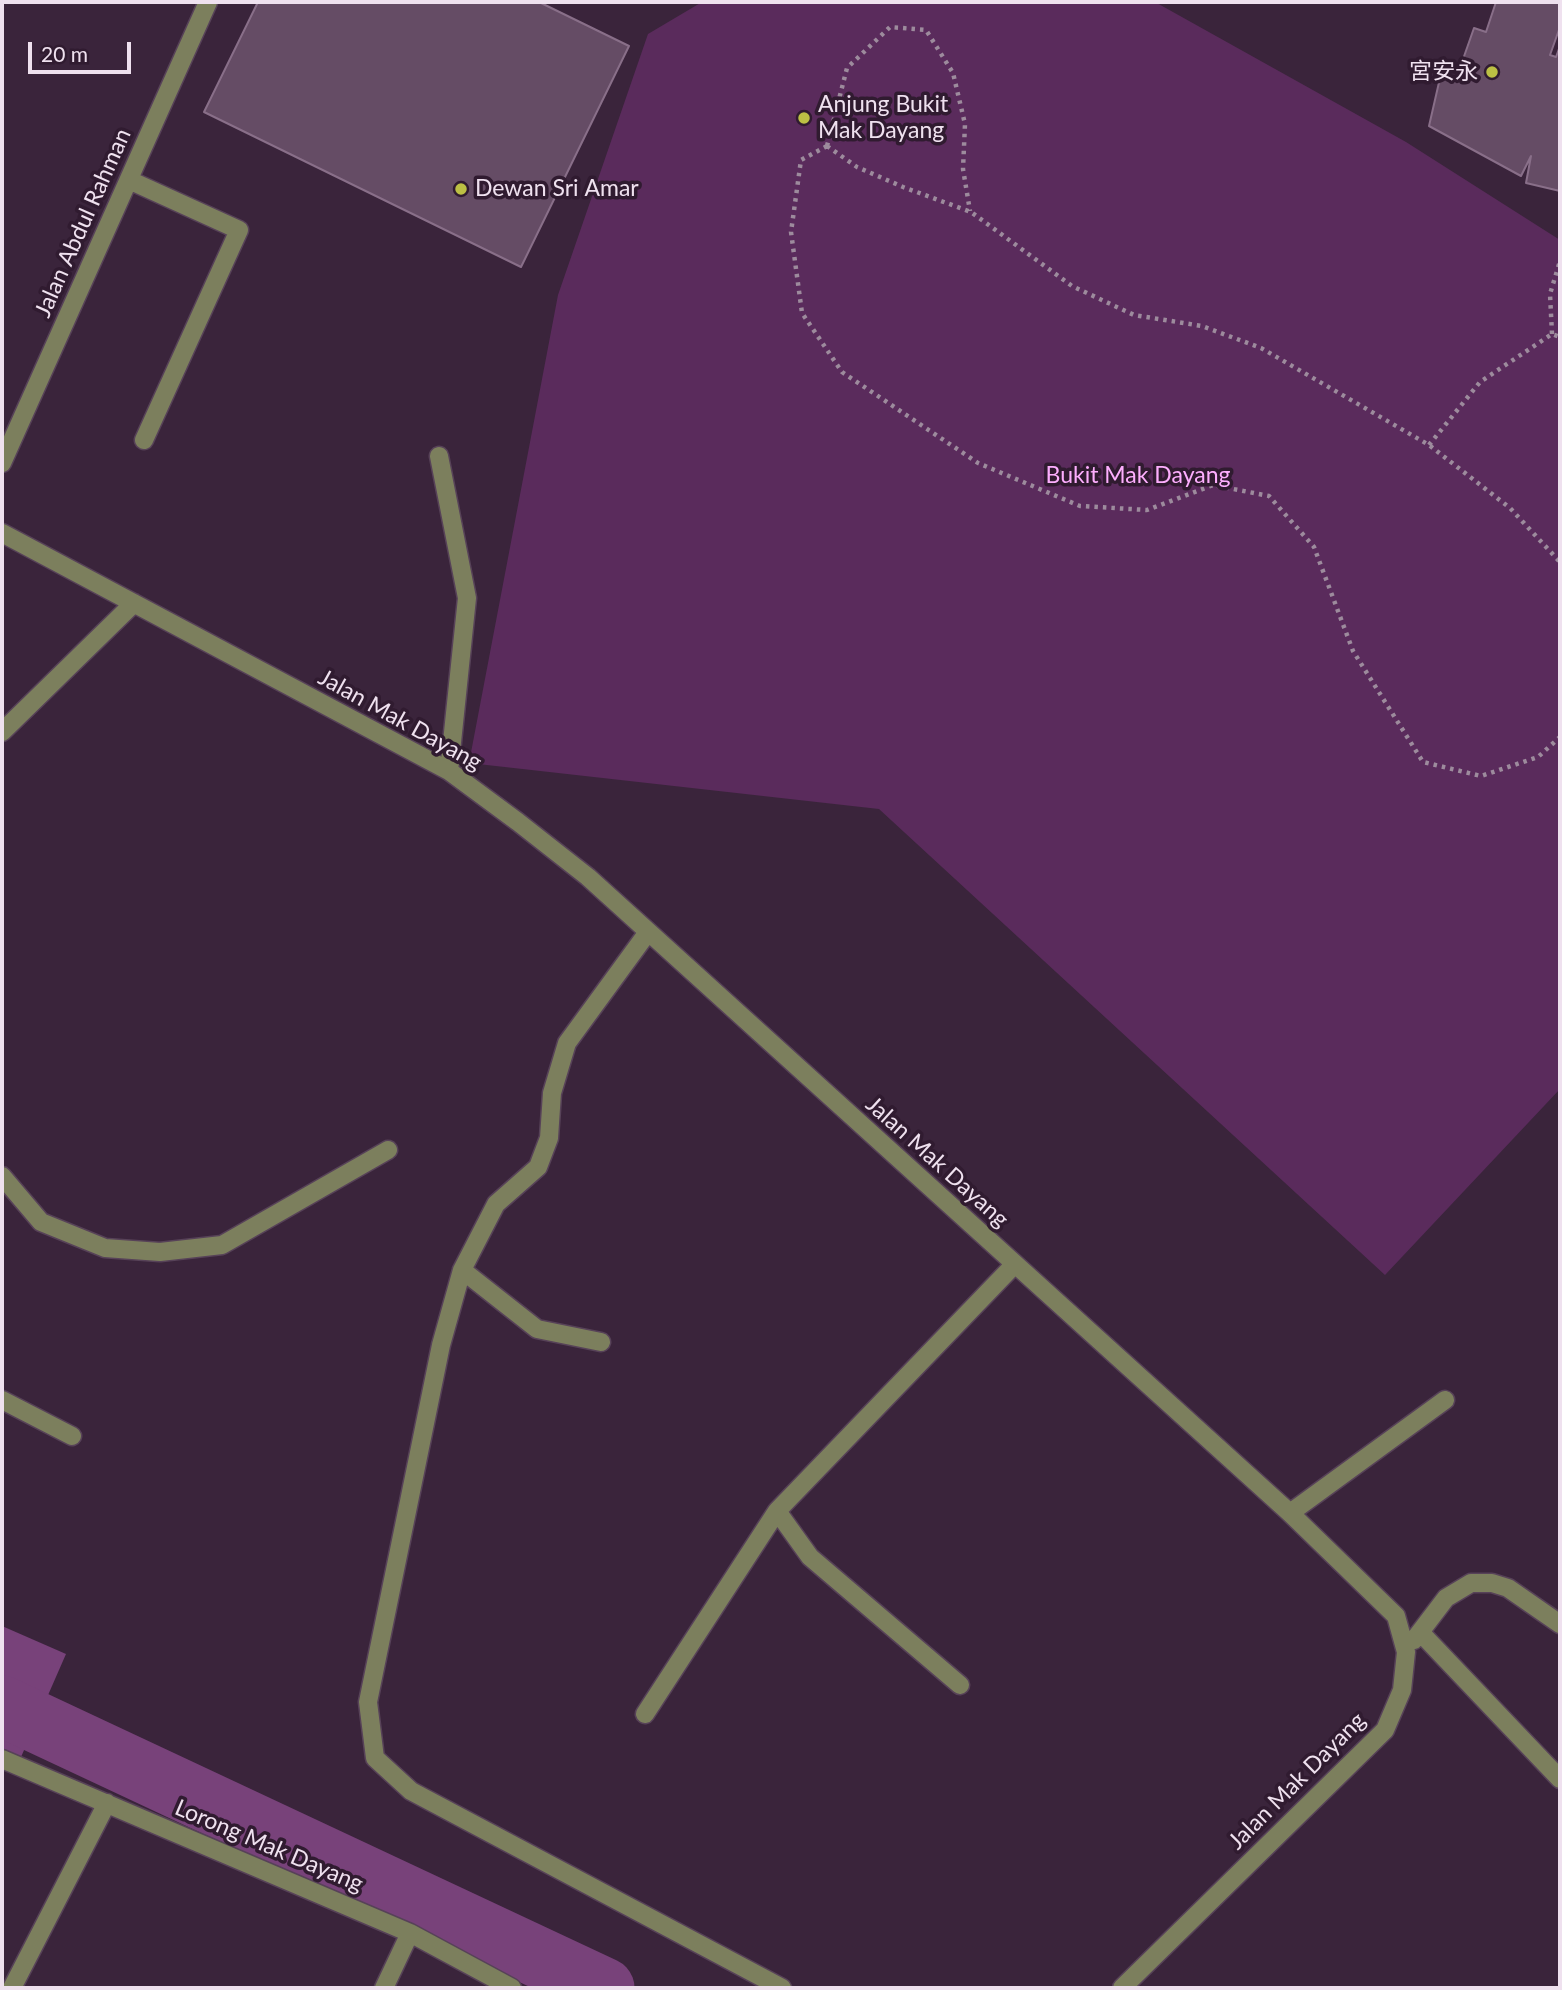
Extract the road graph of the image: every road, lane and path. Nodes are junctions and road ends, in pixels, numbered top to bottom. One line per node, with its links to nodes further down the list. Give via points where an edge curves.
1 (208, 2): 3 (street, Jalan Abdul Rahman)
2 (827, 146): 4 (path, via 857,167); 4 (path, via 847,68 890,27 926,30 953,73 965,124 963,169); 16 (path, via 801,160 791,232 802,313 842,372 978,463 1080,506 1147,510 1213,485 1269,496 1314,547 1353,650 1423,762 1480,776 1538,757)
3 (129, 180): 8 (street, via 239,230); 11 (street, Jalan Abdul Rahman)
4 (971, 212): 9 (path, via 1072,286 1134,315 1202,326 1261,348)
5 (1560, 261): 6 (path, via 1550,294)
6 (1552, 334): 7 (path); 9 (path, via 1480,382)
7 (1560, 337)
8 (144, 440)
9 (1429, 445): 13 (path, via 1510,508)
10 (439, 456): 17 (street, via 467,598)
11 (2, 463)
12 (2, 533): 14 (street, Jalan Mak Dayang)
13 (1560, 562)
14 (134, 603): 15 (street); 17 (street, Jalan Mak Dayang)
15 (2, 732)
16 (1560, 737)
17 (449, 771): 18 (street, Jalan Mak Dayang, via 588,877)
18 (648, 932): 21 (street, Jalan Mak Dayang); 22 (street, via 566,1043 552,1093 549,1139 538,1167 496,1204)
19 (388, 1150): 20 (street, via 222,1245 160,1252 105,1248 41,1222)
20 (2, 1176)
21 (1014, 1265): 27 (street); 28 (street, Jalan Mak Dayang)
22 (463, 1270): 23 (street, via 537,1329); 41 (street, via 441,1345 368,1702 375,1758 411,1791)
23 (601, 1342)
24 (2, 1400): 26 (street)
25 (1445, 1400): 28 (street)
26 (72, 1436)
27 (777, 1511): 32 (street, via 810,1557); 33 (street)
28 (1290, 1513): 31 (street, Jalan Mak Dayang, via 1396,1616)
29 (1560, 1625): 30 (street, via 1508,1588 1471,1583 1446,1598)
30 (1420, 1632): 31 (street); 35 (street)
31 (1406, 1651): 42 (street, Jalan Mak Dayang, via 1402,1690 1385,1730)
32 (960, 1685)
33 (645, 1714)
34 (2, 1759): 36 (street, Lorong Mak Dayang)
35 (1560, 1779)
36 (107, 1803): 37 (street, Lorong Mak Dayang); 38 (street)
37 (410, 1933): 39 (street); 40 (street, Lorong Mak Dayang)
38 (12, 1988)
39 (384, 1988)
40 (512, 1988)
41 (782, 1988)
42 (1122, 1988)

